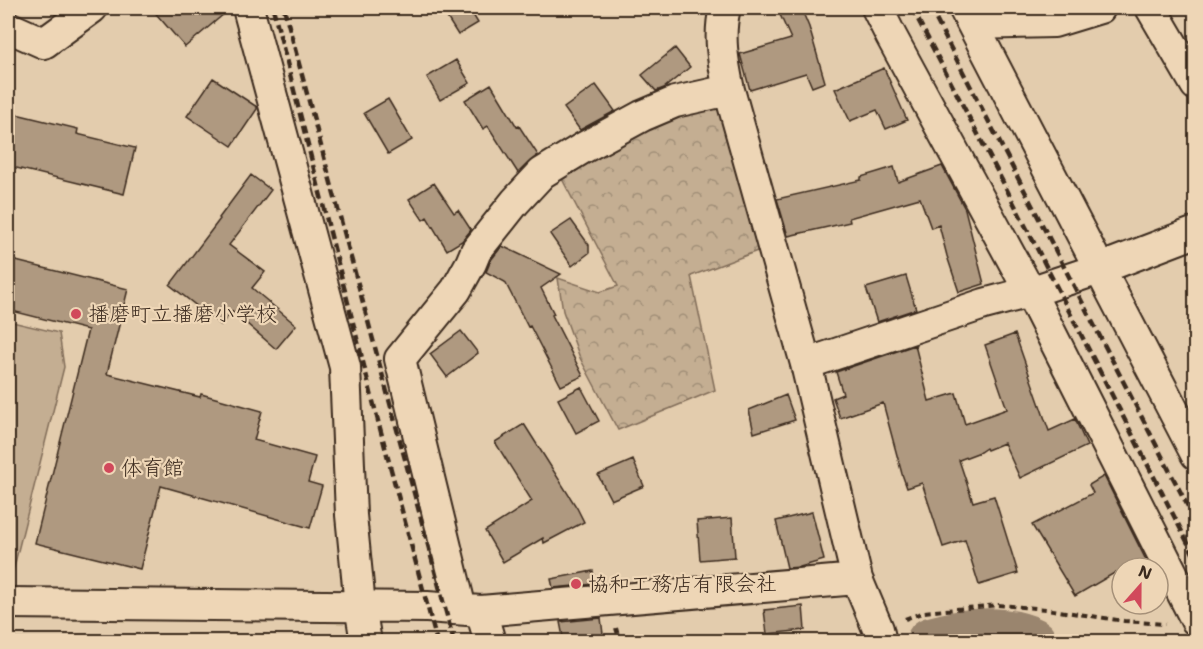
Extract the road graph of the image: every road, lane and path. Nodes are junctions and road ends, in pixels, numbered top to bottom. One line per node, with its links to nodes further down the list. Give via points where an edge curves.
1 (92, 8): 8 (street, via 44,43)
2 (248, 8): 18 (street, via 345,367 351,515)
3 (725, 8): 10 (street, via 721,23)
4 (877, 8): 13 (street)
5 (1100, 8): 7 (street, via 1054,22)
6 (1151, 8): 9 (street)
7 (968, 16): 12 (street)
8 (8, 27)
9 (1195, 84)
10 (729, 90): 14 (street); 19 (street, via 675,102 642,116 542,173 476,250 456,290 400,359)
11 (1196, 232): 12 (street)
12 (1099, 269): 13 (street); 15 (street)
13 (1030, 292): 14 (street); 20 (street)
14 (806, 364): 16 (street)
15 (1196, 454)
16 (857, 579): 19 (street); 21 (street)
17 (8, 603): 18 (street)
18 (360, 606): 19 (street); 22 (street)
19 (471, 610): 23 (street)
20 (1182, 622): 21 (path, via 1124,621 998,605 924,612)
21 (879, 635)
22 (366, 642)
23 (490, 642)

